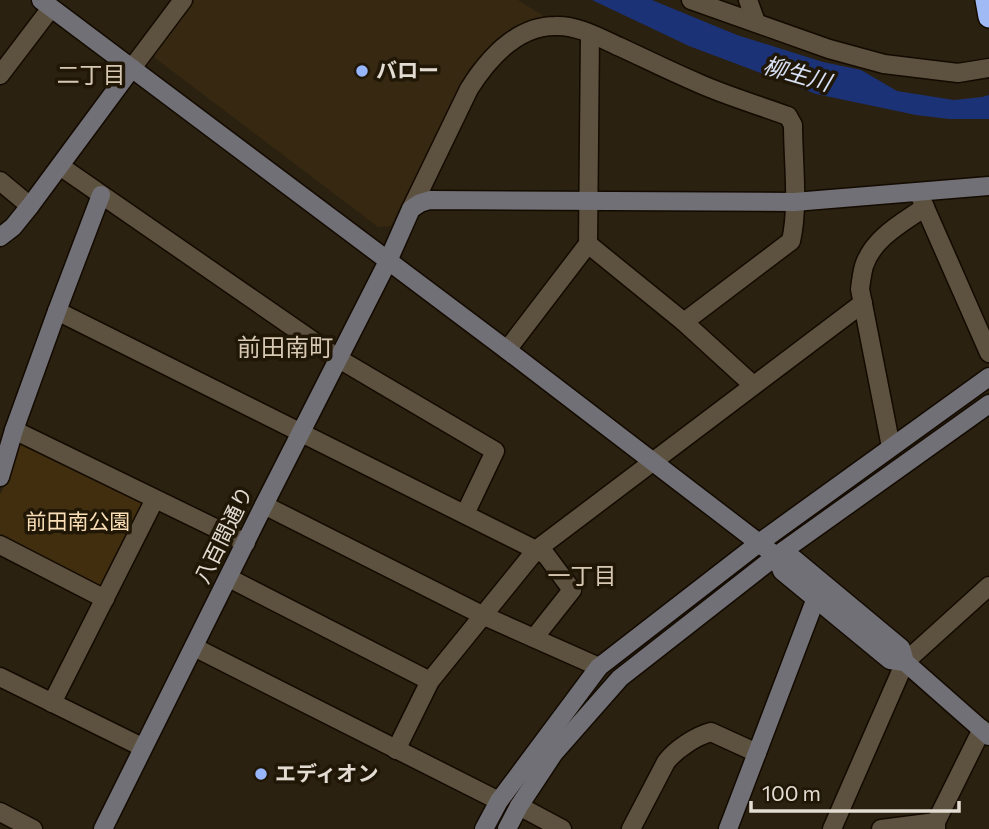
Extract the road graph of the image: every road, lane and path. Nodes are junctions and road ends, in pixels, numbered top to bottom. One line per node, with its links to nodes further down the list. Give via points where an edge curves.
1 (183, 0): 9 (street)
2 (691, 0): 7 (street)
3 (748, 0): 7 (street)
4 (986, 0): 6 (highway)
5 (46, 4): 9 (street); 11 (street)
6 (989, 17)
7 (756, 22): 10 (street, via 829,50 884,64 958,73)
8 (590, 34): 17 (street); 18 (street, via 701,84 788,116 793,125); 20 (street, via 553,26 517,36 496,52 469,89)
9 (132, 68): 12 (street); 23 (street)
10 (989, 68)
11 (0, 75)
12 (60, 166): 15 (street); 19 (street)
13 (0, 181): 19 (street)
14 (989, 186): 16 (street)
15 (101, 195): 25 (street); 29 (street)
16 (922, 199): 18 (street); 24 (street, via 873,248 864,265); 28 (street)
17 (589, 202): 18 (street); 20 (street, via 430,200); 22 (street)
18 (794, 202): 26 (street, via 791,241)
19 (30, 206): 21 (street)
20 (411, 209): 23 (street, 八百間通り)
21 (0, 237)
22 (588, 244): 26 (street); 27 (street)
23 (388, 261): 27 (street); 29 (street, 八百間通り)
24 (863, 303): 31 (street); 35 (street)
25 (57, 311): 33 (street); 34 (street)
26 (684, 322): 31 (street)
27 (507, 351): 36 (street)
28 (989, 353)
29 (339, 359): 34 (street, 八百間通り); 40 (street, via 495,451)
30 (989, 377): 35 (street)
31 (753, 385): 36 (street)
32 (989, 404): 45 (street)
33 (14, 430): 37 (street); 38 (street)
34 (301, 431): 39 (street, 八百間通り); 40 (street)
35 (891, 447): 42 (street)
36 (652, 462): 42 (street); 44 (street)
37 (0, 477)
38 (155, 499): 41 (street); 48 (street)
39 (264, 505): 41 (street, 八百間通り); 50 (street)
40 (465, 514): 44 (street)
41 (246, 543): 46 (street, 八百間通り)
42 (759, 543): 45 (street); 54 (street)
43 (0, 545): 48 (street)
44 (536, 550): 50 (street); 51 (street, via 547,555 572,590)
45 (776, 556): 49 (street, via 782,571); 53 (street, via 794,559 805,568 901,648); 63 (street, via 620,678 554,753)
46 (229, 578): 52 (street, 八百間通り); 56 (street)
47 (989, 586): 53 (street)
48 (105, 598): 57 (street)
49 (816, 598): 53 (street, via 890,660); 61 (street)
50 (482, 615): 51 (street); 56 (street)
51 (534, 638): 54 (street)
52 (194, 647): 59 (street, 八百間通り); 60 (street)
53 (905, 662): 58 (street); 73 (street)
54 (599, 667): 62 (street)
55 (0, 677): 57 (street)
56 (430, 681): 60 (street)
57 (52, 703): 59 (street)
58 (985, 733): 65 (street)
59 (142, 747): 67 (street, 八百間通り)
60 (396, 750): 62 (street)
61 (757, 752): 71 (street, via 711,732 704,734 671,755); 72 (street)
62 (499, 801): 68 (street)
63 (519, 806): 69 (street); 70 (street)
64 (0, 812): 66 (street)
65 (936, 826): 74 (street)
66 (33, 829)
67 (103, 829)
68 (484, 829)
69 (507, 829)
70 (562, 829)
71 (631, 829)
72 (728, 829)
73 (832, 829)
74 (881, 829)

